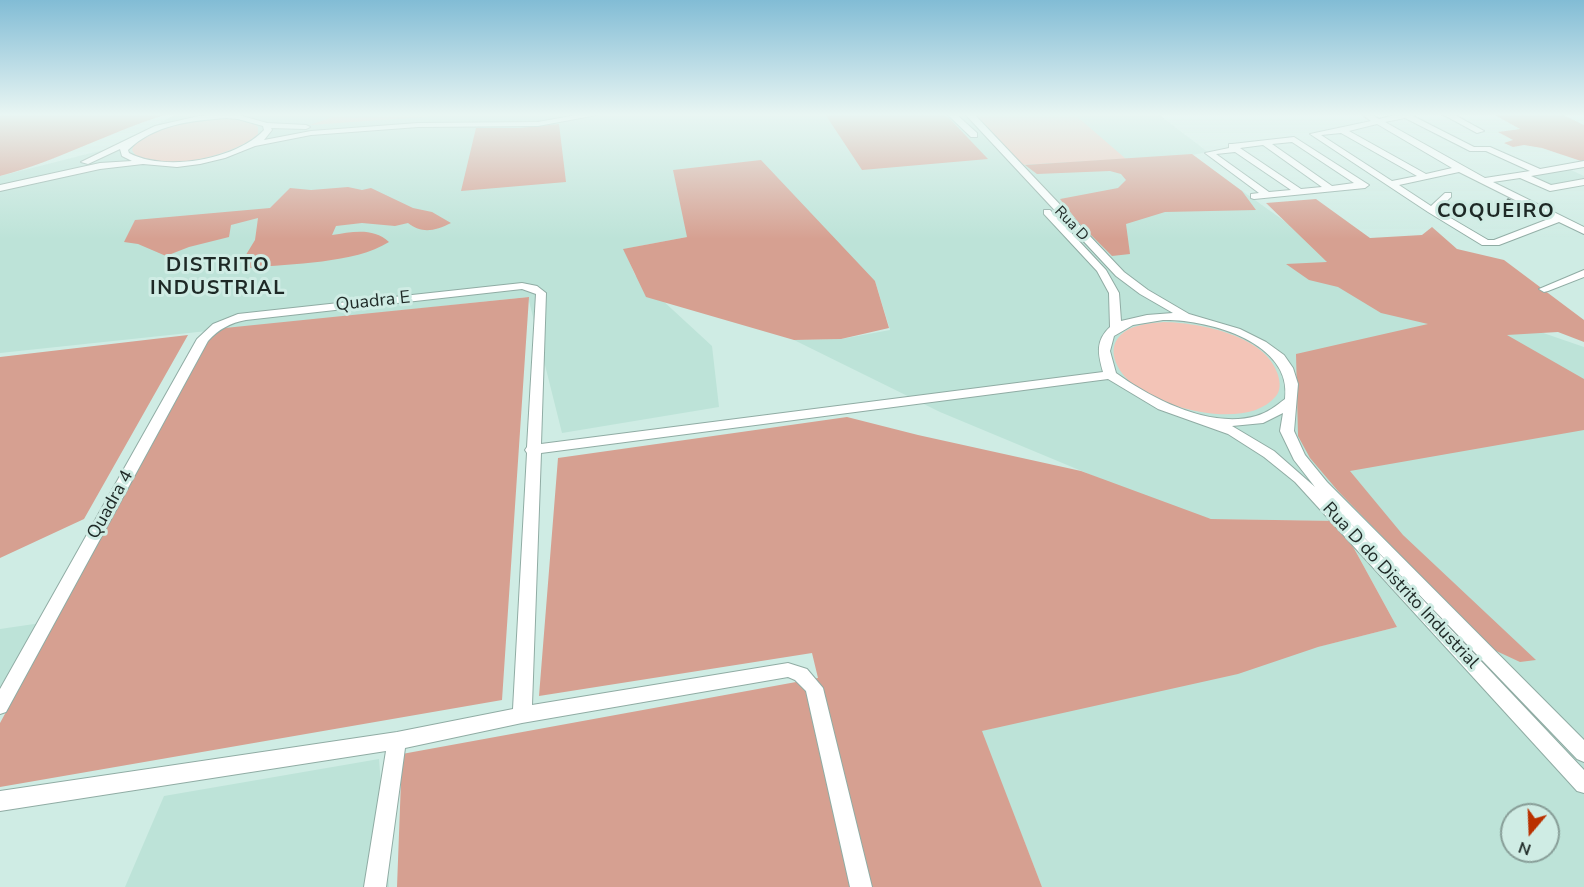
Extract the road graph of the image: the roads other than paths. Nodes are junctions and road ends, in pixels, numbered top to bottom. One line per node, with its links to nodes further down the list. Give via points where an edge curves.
1 (97, 155): 26 (street)
2 (127, 155): 17 (street)
3 (220, 155): 17 (street, via 180,164)
4 (993, 155): 35 (street, Rua D)
5 (1007, 155): 33 (street, Rua D)
6 (1212, 155): 30 (street)
7 (1246, 155): 29 (street)
8 (1283, 155): 16 (street)
9 (1319, 155): 15 (street)
10 (1342, 155): 15 (street)
11 (1344, 155): 25 (street)
12 (1387, 155): 22 (street)
13 (1436, 155): 19 (street)
14 (1500, 155): 20 (street)
15 (1325, 159): 16 (street); 27 (street)
16 (1294, 163): 28 (street)
17 (141, 164): 26 (street, via 100,166)
18 (1584, 164): 20 (street)
19 (1460, 169): 22 (street); 23 (street)
20 (1538, 171): 21 (street)
21 (1520, 174): 23 (street); 24 (street, via 1550,188)
22 (1424, 176): 25 (street)
23 (1485, 181): 36 (street)
24 (1584, 182)
25 (1389, 183): 27 (street); 34 (street)
26 (0, 185)
27 (1362, 185): 28 (street)
28 (1330, 188): 29 (street)
29 (1298, 190): 30 (street)
30 (1266, 194): 32 (street)
31 (1448, 195): 34 (street)
32 (1254, 196)
33 (1058, 210): 35 (street); 41 (street, Rua D, via 1120,274)
34 (1431, 210): 36 (street, via 1481,241 1495,243)
35 (1046, 212): 43 (street, Rua D, via 1101,270 1114,293)
36 (1564, 219): 37 (street); 38 (street)
37 (1584, 219)
38 (1584, 231)
39 (1584, 273): 40 (street)
40 (1544, 289)
41 (1187, 317): 43 (street, via 1140,319); 45 (street, Rua D do Distrito Industrial, via 1233,332 1278,356 1289,371 1294,388)
42 (236, 318): 47 (street, Quadra E, via 534,288 541,292); 48 (street, Quadra 4, via 224,321 203,339)
43 (1116, 328): 44 (street, via 1105,343)
44 (1110, 375): 46 (street, via 1141,397); 47 (street)
45 (1291, 401): 46 (street, via 1262,419 1234,423); 51 (street, Rua D do Distrito Industrial, via 1287,431 1299,457 1322,485)
46 (1194, 419): 52 (street, Rua D do Distrito Industrial, via 1233,431 1300,479)
47 (532, 450): 49 (street)
48 (0, 706)
49 (522, 715): 50 (street); 55 (street, via 788,670 801,674 814,688)
50 (397, 741): 53 (street); 54 (street)
51 (1584, 753)
52 (1584, 784)
53 (0, 801)
54 (375, 887)
55 (861, 887)

